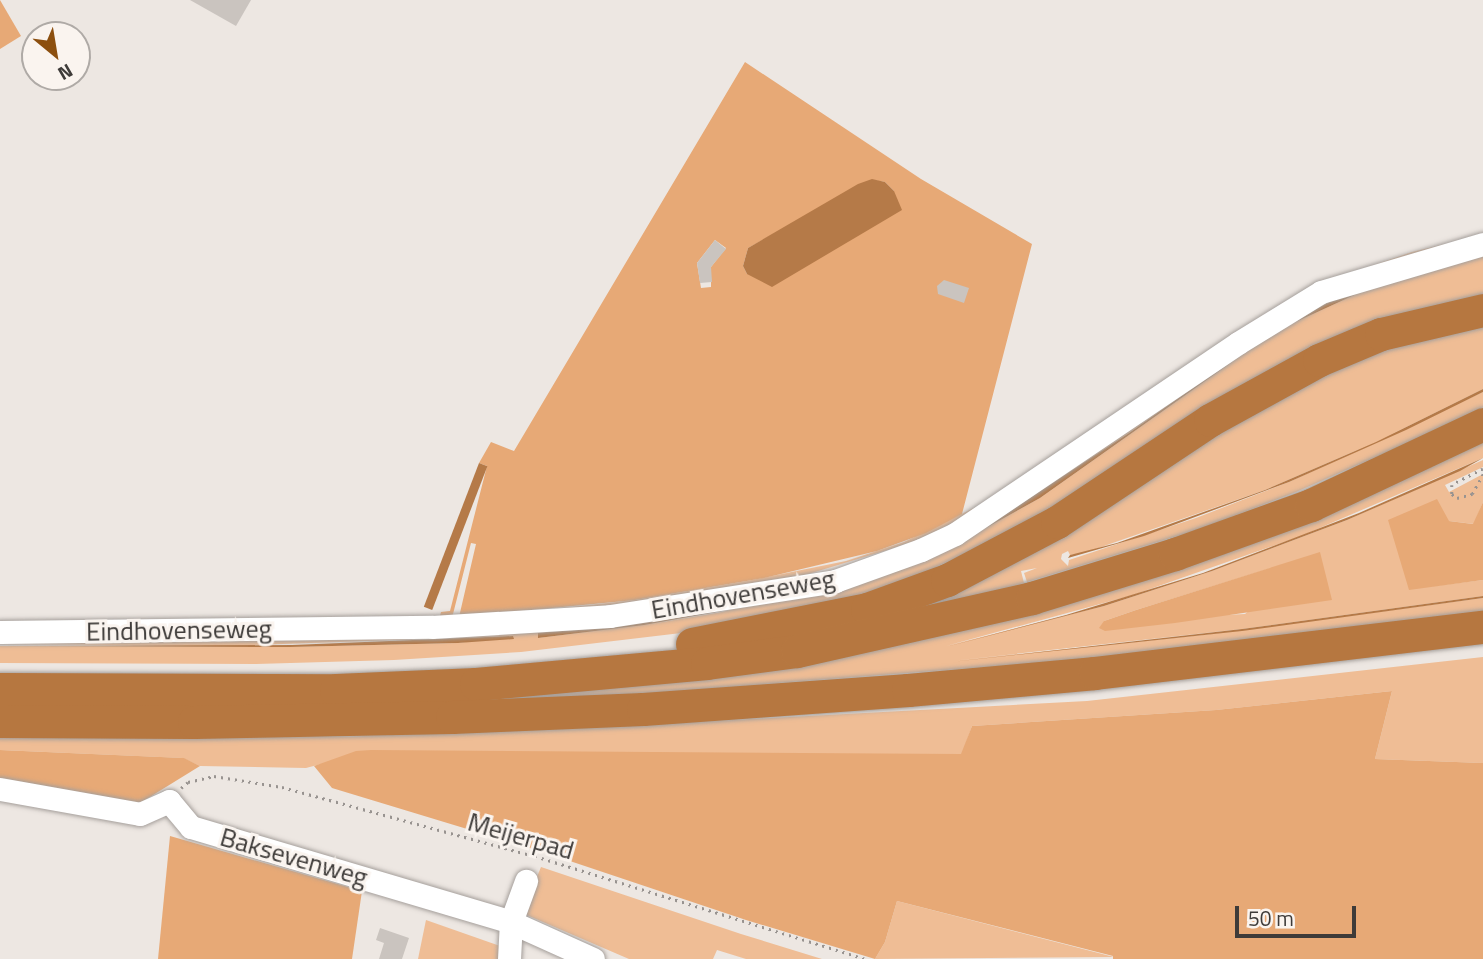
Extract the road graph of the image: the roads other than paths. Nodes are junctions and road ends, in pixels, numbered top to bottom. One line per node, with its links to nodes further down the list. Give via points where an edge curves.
1 (1483, 244): 5 (street, Eindhovenseweg, via 1321,292 955,534 835,581 597,617 432,627)
2 (1483, 310): 6 (highway, via 1381,334 1319,360 1210,421 1016,547 922,590 867,609 637,654)
3 (1483, 425): 6 (highway, via 1311,505 1032,598 797,651)
4 (1474, 629): 8 (highway, via 1095,673 643,709 207,722)
5 (0, 632)
6 (576, 676): 7 (highway, via 336,690)
7 (0, 689)
8 (0, 720)
9 (0, 789): 11 (street, Baksevenweg, via 141,814 169,801 191,827)
10 (526, 881): 11 (street)
11 (511, 922): 12 (street); 13 (street, Baksevenweg)
12 (509, 959)
13 (593, 959)

